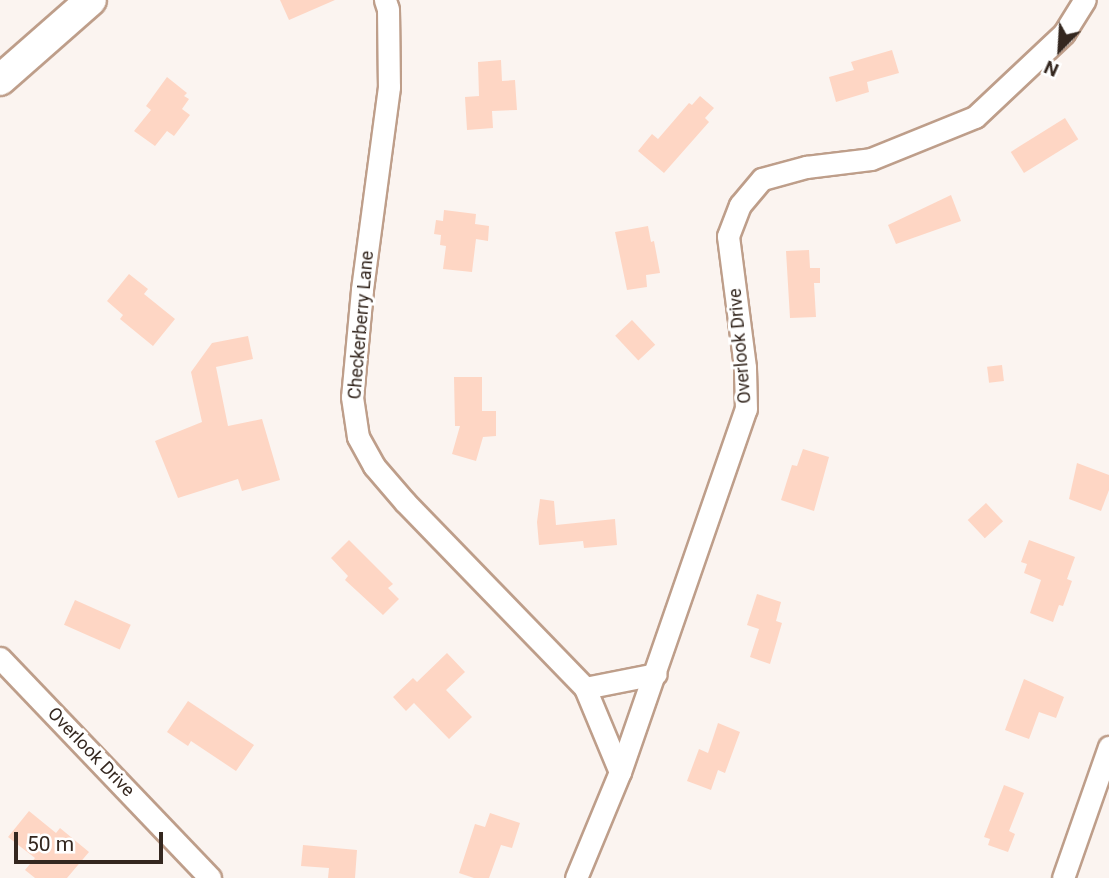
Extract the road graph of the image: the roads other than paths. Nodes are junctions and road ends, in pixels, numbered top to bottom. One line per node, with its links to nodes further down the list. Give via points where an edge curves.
1 (92, 0): 4 (main road)
2 (386, 0): 7 (street, Checkerberry Lane, via 388,87 352,397 358,437 374,466 405,502)
3 (1085, 0): 6 (street, Overlook Drive, via 1064,33 975,117 871,159 806,167 761,179 740,205 728,236 745,366 746,410)
4 (0, 80)
5 (0, 658): 10 (street, Overlook Drive)
6 (656, 674): 7 (street); 9 (street, Overlook Drive)
7 (585, 688): 9 (street, Checkerberry Lane)
8 (1109, 747): 12 (street)
9 (620, 772): 11 (street, Overlook Drive)
10 (210, 878)
11 (576, 878)
12 (1063, 878)

